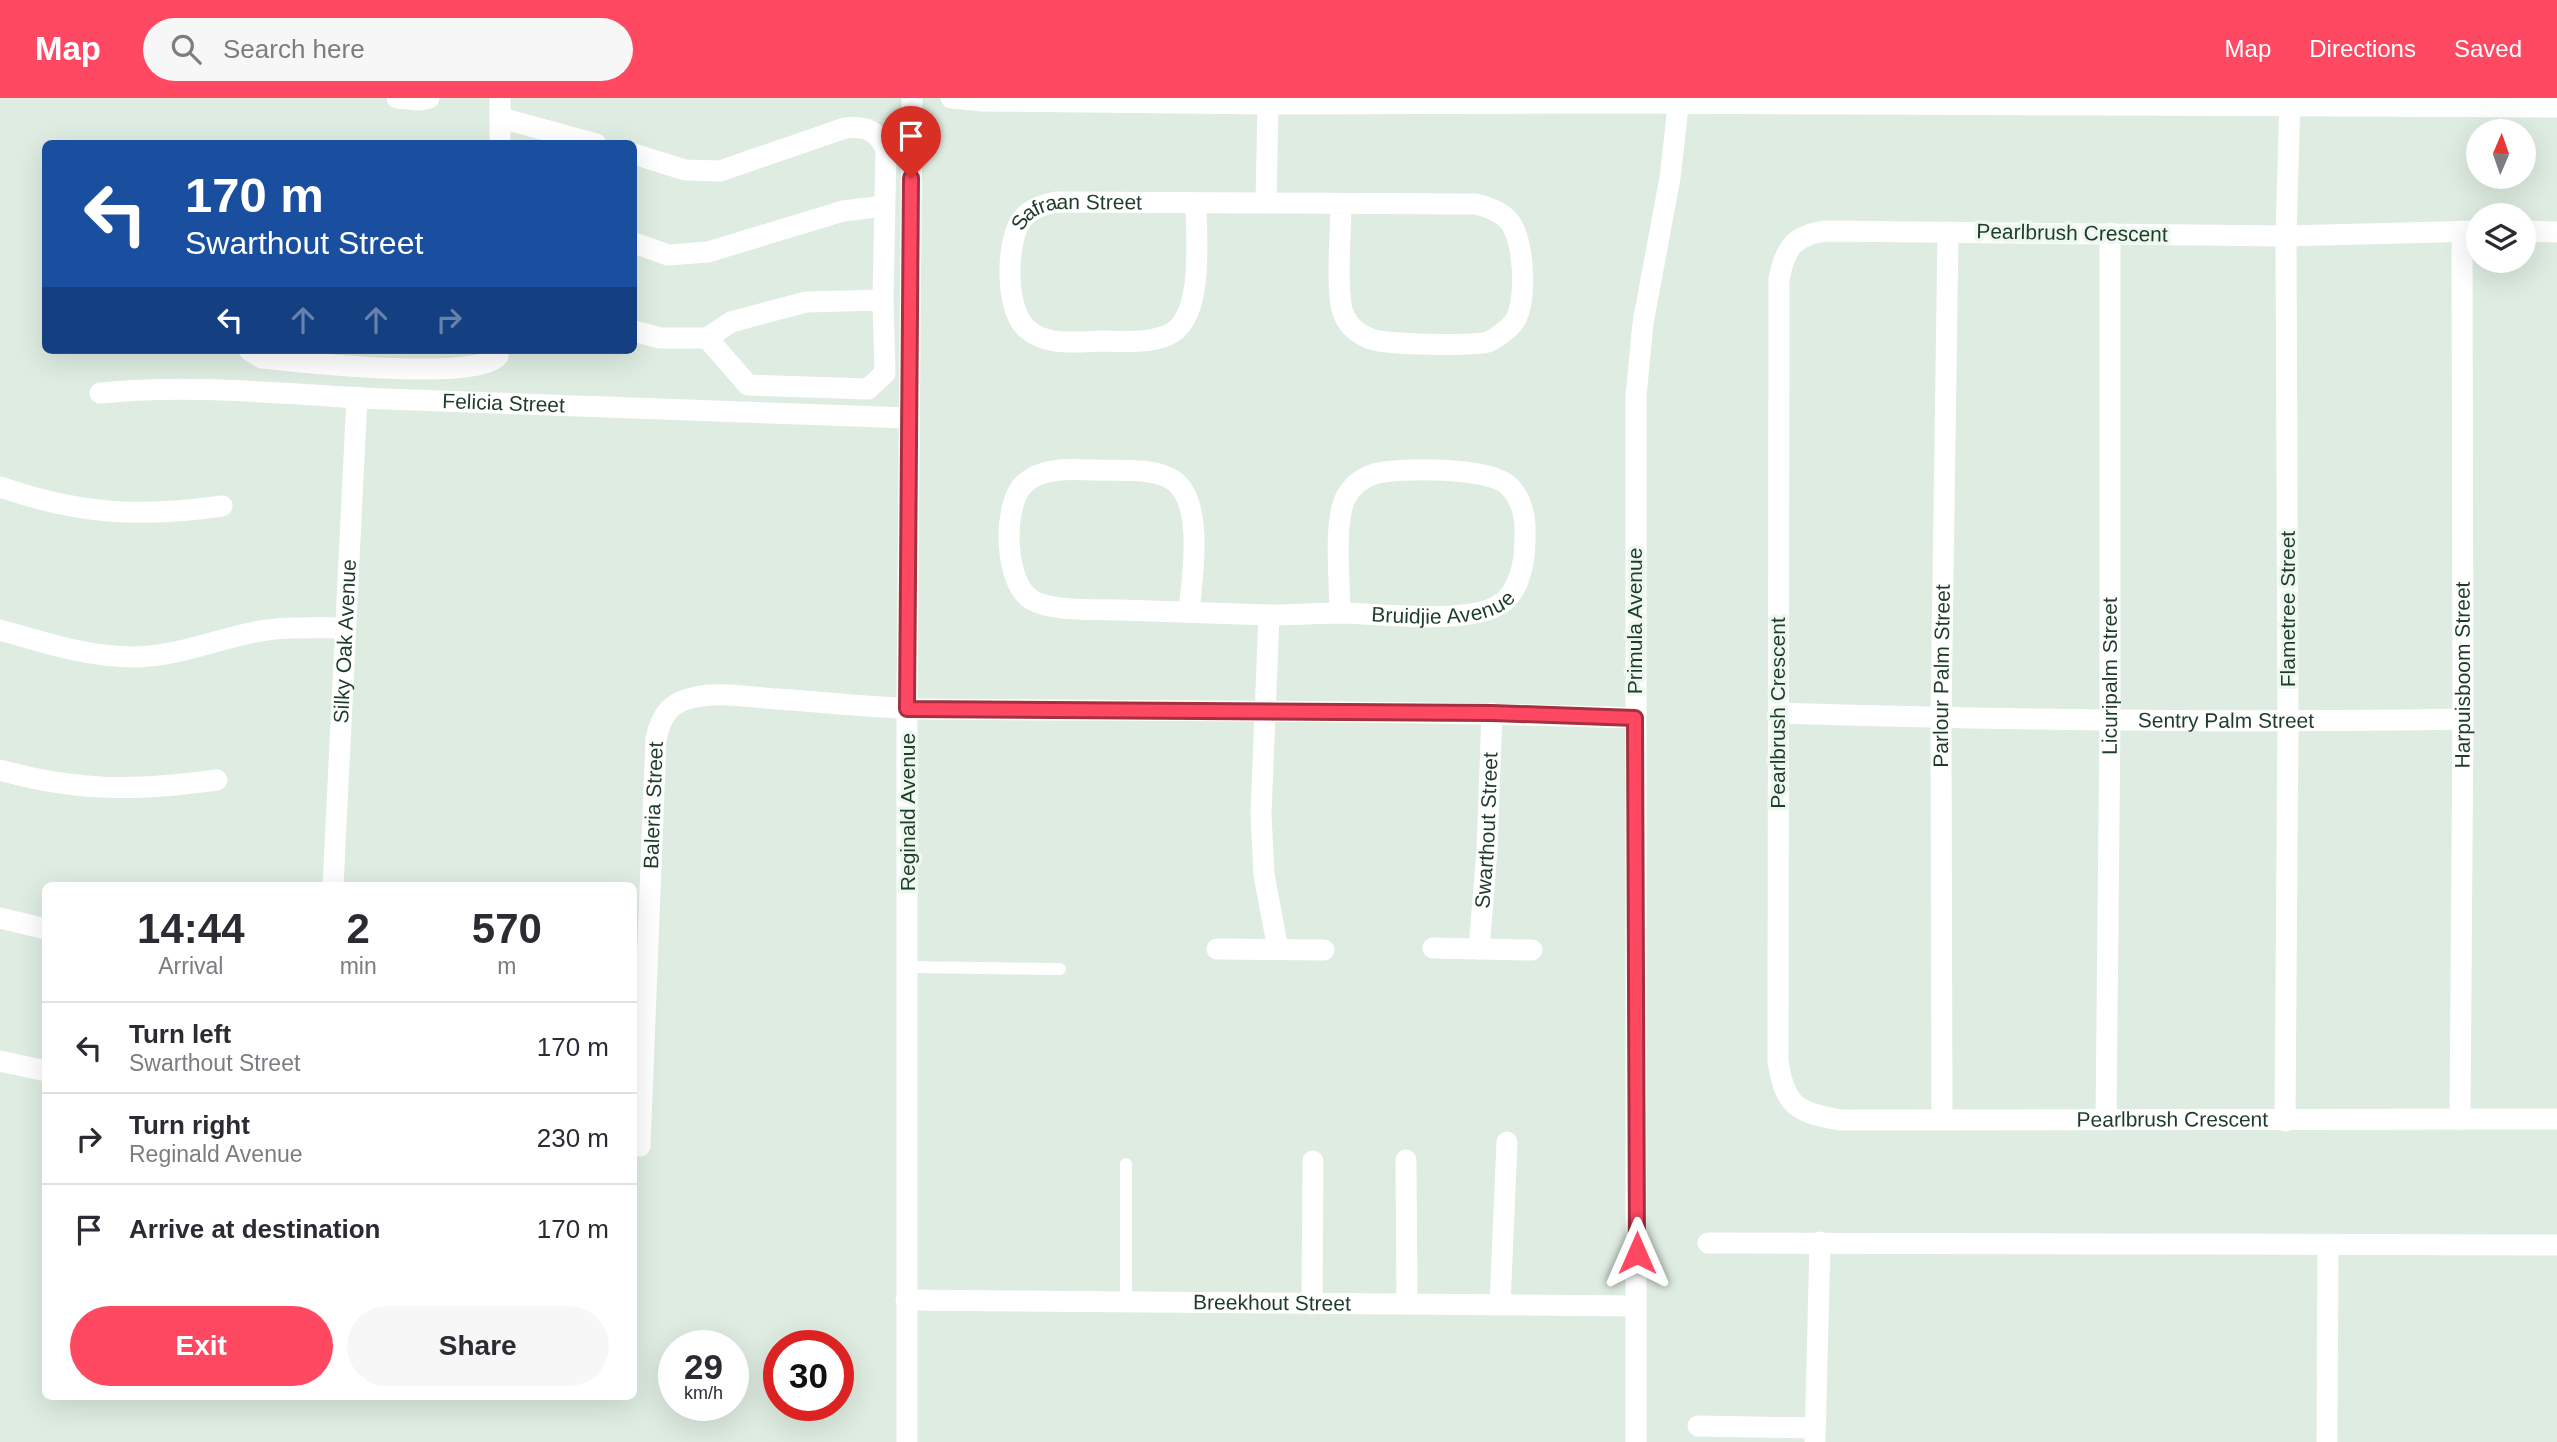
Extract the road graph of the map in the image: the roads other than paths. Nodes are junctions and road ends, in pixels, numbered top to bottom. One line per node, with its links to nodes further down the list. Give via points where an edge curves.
1 (397, 98): 2 (street)
2 (429, 98)
3 (912, 98): 32 (street, Reginald Avenue)
4 (951, 98): 7 (street)
5 (1679, 101): 6 (street); 7 (street); 44 (street, Primula Avenue, via 1643,323 1636,396)
6 (2290, 102): 8 (street); 22 (street, Flametree Street)
7 (1269, 104): 13 (street)
8 (2557, 107)
9 (500, 108): 10 (street); 11 (street)
10 (500, 140)
11 (585, 140)
12 (637, 156): 16 (street, via 685,170 720,171 845,128 861,127 871,130 886,148)
13 (1266, 203): 14 (street, Safraan Street); 15 (street, Safraan Street)
14 (1341, 204): 14 (street, Safraan Street, via 1476,204 1494,209 1511,224 1519,250 1522,277 1516,318 1502,334 1485,342 1408,344 1373,340 1358,333 1341,306)
15 (1196, 205): 15 (street, Safraan Street, via 1193,295 1183,322 1170,334 1143,341 1055,341 1032,333 1020,322 1011,298 1013,244 1021,221 1040,205)
16 (884, 206): 23 (street, via 843,211 708,252 668,256); 25 (street)
17 (2466, 231): 22 (street, Pearlbrush Crescent)
18 (1948, 232): 21 (street, Pearlbrush Crescent); 43 (street, Pearlbrush Crescent, via 1814,232 1794,243 1782,262); 45 (street, Parlour Palm Street)
19 (2536, 232): 20 (street)
20 (2557, 232)
21 (2110, 233): 22 (street, Pearlbrush Crescent); 46 (street, Licuripalm Street)
22 (2286, 236): 48 (street, Flametree Street)
23 (637, 244)
24 (2469, 273): 47 (street, Harpuisboom Street)
25 (883, 300): 27 (street, via 806,302 731,322); 27 (street, via 885,373 868,389 748,385)
26 (637, 332): 27 (street, via 660,338)
27 (707, 338)
28 (256, 354): 29 (street, via 371,367 467,368 495,360)
29 (498, 354)
30 (100, 393): 31 (street, Felicia Street, via 159,388)
31 (357, 397): 32 (street, Felicia Street); 38 (street, Silky Oak Avenue)
32 (909, 418): 40 (street, Reginald Avenue)
33 (0, 487): 34 (street, via 66,506 114,513 179,513)
34 (222, 506)
35 (1189, 612): 35 (street, Bruidjie Avenue, via 1081,609 1033,601 1018,586 1012,568 1012,511 1022,486 1049,471 1083,469 1151,472 1172,480 1181,489 1192,517); 37 (street, Bruidjie Avenue)
36 (1340, 613): 36 (street, Bruidjie Avenue, via 1456,616 1497,606 1517,585 1522,568 1525,522 1517,495 1496,477 1482,474 1390,471 1362,479 1341,509); 37 (street, Bruidjie Avenue)
37 (1269, 615): 41 (street)
38 (345, 628): 39 (street, via 269,630 180,653 138,657 64,649); 51 (street, Silky Oak Avenue)
39 (0, 630)
40 (907, 709): 41 (street); 60 (street, Reginald Avenue); 70 (street, Baleria Street, via 736,695 684,700 664,715 656,739)
41 (1264, 712): 42 (street); 56 (street, via 1262,845)
42 (1492, 713): 44 (street); 57 (street, Swarthout Street)
43 (1778, 713): 45 (street, Sentry Palm Street); 66 (street, Pearlbrush Crescent, via 1777,1061 1786,1094 1797,1109 1840,1120)
44 (1635, 718): 83 (street, Primula Avenue)
45 (1941, 718): 46 (street, Sentry Palm Street); 66 (street, Parlour Palm Street)
46 (2110, 719): 48 (street, Sentry Palm Street); 67 (street, Licuripalm Street)
47 (2463, 719): 48 (street, Sentry Palm Street); 64 (street, Harpuisboom Street)
48 (2288, 722): 68 (street, Flametree Street)
49 (0, 770): 50 (street, via 62,785 120,789)
50 (217, 780)
51 (333, 882)
52 (0, 918): 53 (street)
53 (42, 928)
54 (1217, 948): 56 (street)
55 (1433, 948): 57 (street)
56 (1278, 949): 58 (street)
57 (1479, 949): 59 (street)
58 (1324, 950)
59 (1532, 950)
60 (908, 967): 61 (lane); 78 (street, Reginald Avenue)
61 (1060, 969)
62 (0, 1061): 63 (street)
63 (42, 1070)
64 (2460, 1119): 65 (street, Pearlbrush Crescent); 68 (street, Pearlbrush Crescent)
65 (2557, 1119)
66 (1942, 1120): 67 (street, Pearlbrush Crescent)
67 (2106, 1120): 68 (street, Pearlbrush Crescent)
68 (2285, 1121)
69 (1507, 1142): 82 (street)
70 (640, 1146)
71 (1406, 1160): 80 (street)
72 (1313, 1161): 81 (street)
73 (1126, 1164): 79 (lane)
74 (1708, 1242): 75 (street)
75 (1820, 1242): 76 (street); 85 (street)
76 (2328, 1245): 77 (street); 88 (street)
77 (2557, 1245)
78 (906, 1300): 79 (street, Breekhout Street); 86 (street, Reginald Avenue)
79 (1126, 1302): 81 (street, Breekhout Street)
80 (1407, 1303): 81 (street, Breekhout Street); 82 (street, Breekhout Street)
81 (1312, 1304)
82 (1500, 1305): 83 (street, Breekhout Street)
83 (1636, 1306): 87 (street, Primula Avenue)
84 (1698, 1426): 85 (street)
85 (1815, 1435)
86 (907, 1442)
87 (1636, 1442)
88 (2328, 1442)

